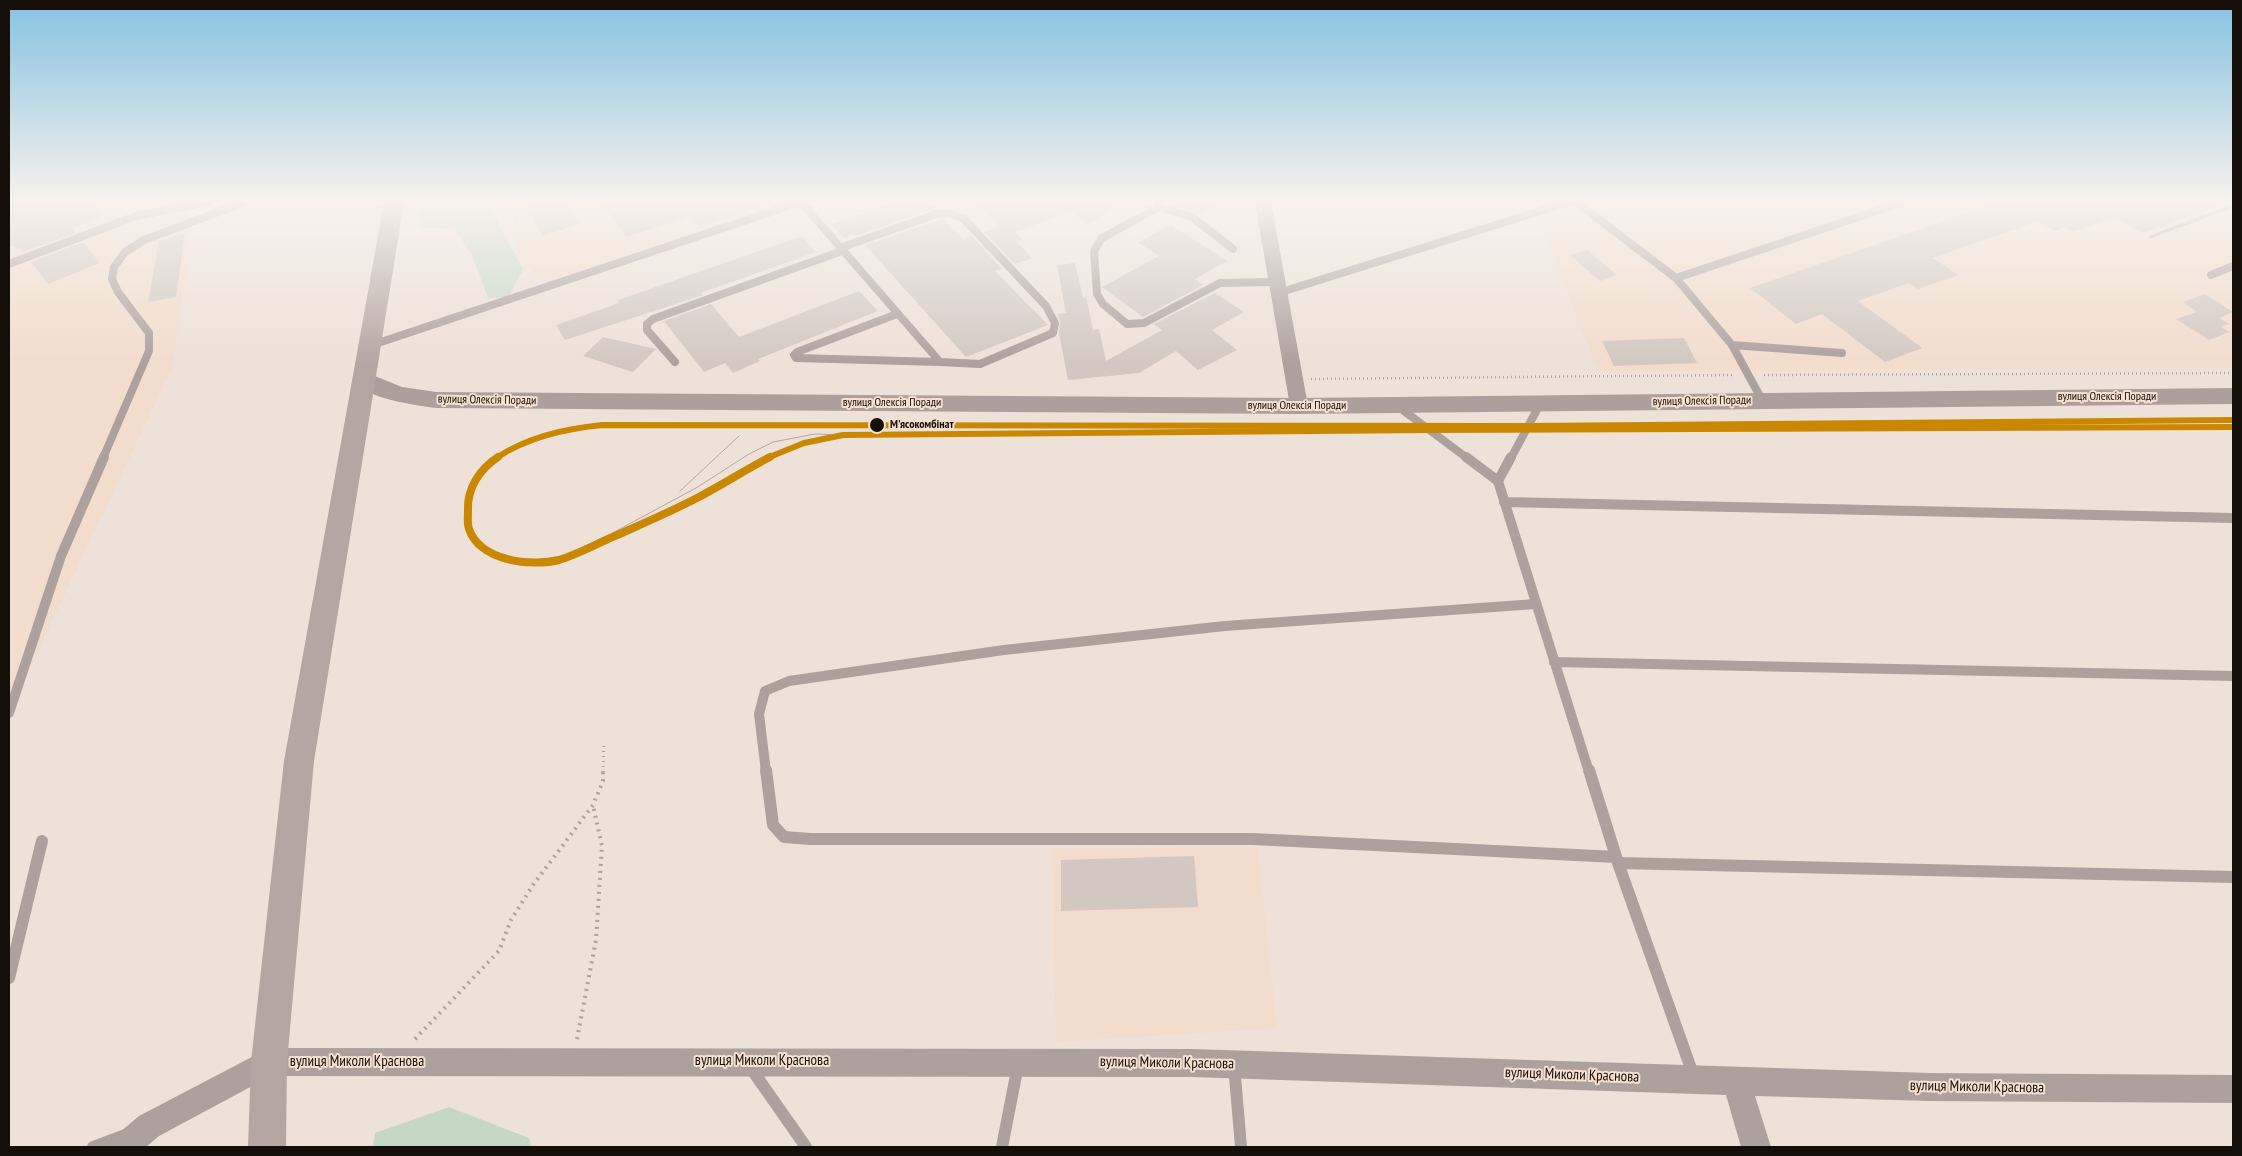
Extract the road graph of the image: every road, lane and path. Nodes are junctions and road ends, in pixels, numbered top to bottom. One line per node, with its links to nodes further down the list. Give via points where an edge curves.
1 (30, 256): 13 (lane)
2 (122, 256): 36 (lane, via 114,266 112,279 148,333 149,351 61,556)
3 (384, 256): 20 (highway)
4 (639, 256): 20 (lane)
5 (822, 256): 22 (lane, via 653,319 647,324 647,330)
6 (847, 256): 18 (lane)
7 (999, 256): 23 (lane, via 1046,306 1055,323 1053,333 980,364)
8 (1094, 256): 17 (lane, via 1097,294 1103,304 1127,324 1144,323 1220,283)
9 (1272, 256): 17 (street)
10 (1384, 256): 17 (lane)
11 (1647, 256): 16 (lane)
12 (1742, 256): 16 (lane)
13 (9, 264)
14 (2233, 266): 15 (lane)
15 (2211, 274)
16 (1676, 278): 19 (lane)
17 (1277, 287): 29 (street)
18 (897, 314): 23 (lane); 23 (lane, via 794,355 796,358)
19 (1732, 345): 21 (lane); 26 (lane)
20 (368, 346): 24 (highway)
21 (1842, 353)
22 (675, 362)
23 (940, 362)
24 (365, 380): 29 (main road, вулиця Олексія Поради, via 397,394 436,400); 43 (highway, via 299,761)
25 (2233, 396): 26 (main road, вулиця Олексія Поради)
26 (1762, 400): 28 (main road, вулиця Олексія Поради)
27 (1395, 404): 28 (main road, вулиця Олексія Поради); 29 (main road, вулиця Олексія Поради); 30 (lane)
28 (1540, 404): 30 (lane)
29 (1299, 406)
30 (1498, 480): 31 (lane)
31 (1504, 502): 32 (lane); 33 (lane)
32 (2233, 518)
33 (1536, 604): 34 (lane); 40 (lane, via 1225,626 1004,650 789,681 765,691 759,714 773,825 784,838 1253,838)
34 (1554, 662): 35 (lane); 40 (lane)
35 (2233, 676)
36 (9, 713)
37 (604, 743): 38 (path, via 602,782)
38 (594, 805): 44 (path, via 533,885 511,920 498,951); 45 (path, via 602,846 596,940)
39 (42, 841): 42 (lane)
40 (1617, 860): 41 (lane); 49 (lane)
41 (2233, 877)
42 (9, 978)
43 (270, 1062): 44 (street, вулиця Миколи Краснова); 52 (street, вулиця Миколи Краснова); 55 (highway)
44 (394, 1062): 45 (street, вулиця Миколи Краснова)
45 (573, 1062): 46 (street, вулиця Миколи Краснова)
46 (747, 1062): 47 (street, вулиця Миколи Краснова); 56 (lane)
47 (1019, 1062): 48 (street, вулиця Миколи Краснова); 57 (lane)
48 (1234, 1064): 49 (street, вулиця Миколи Краснова); 58 (lane)
49 (1694, 1078): 50 (street, вулиця Миколи Краснова)
50 (1736, 1080): 51 (street, вулиця Миколи Краснова, via 1930,1087); 59 (street)
51 (2233, 1089)
52 (149, 1126): 53 (lane); 54 (street, вулиця Миколи Краснова)
53 (93, 1147)
54 (124, 1147)
55 (267, 1147)
56 (806, 1147)
57 (1002, 1147)
58 (1241, 1147)
59 (1756, 1147)

